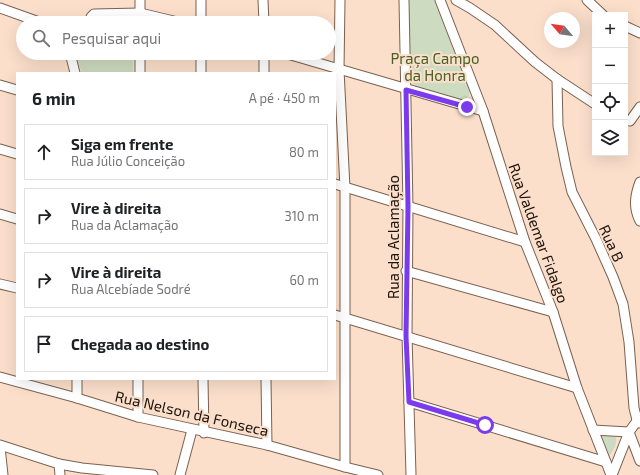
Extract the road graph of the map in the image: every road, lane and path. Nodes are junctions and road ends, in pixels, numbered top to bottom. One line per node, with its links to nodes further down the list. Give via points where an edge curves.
1 (140, 0): 14 (street)
2 (201, 0): 15 (street)
3 (263, 0): 16 (street)
4 (340, 0): 24 (street)
5 (404, 0): 32 (street, Rua da Aclamação)
6 (440, 0): 35 (street, Rua Valdemar Fidalgo)
7 (456, 0): 29 (street, via 495,25)
8 (586, 0): 10 (street)
9 (0, 8): 11 (street)
10 (600, 12)
11 (22, 16)
12 (92, 16): 13 (street)
13 (117, 16)
14 (140, 16)
15 (202, 16)
16 (264, 16)
17 (628, 27): 18 (street)
18 (640, 33)
19 (72, 60): 25 (street)
20 (140, 60): 26 (street)
21 (201, 60): 27 (street)
22 (264, 60): 28 (street)
23 (307, 60): 24 (street)
24 (339, 70): 32 (street); 42 (street)
25 (76, 72)
26 (140, 72)
27 (201, 72)
28 (264, 72)
29 (557, 79): 33 (street); 64 (street, Rua B, via 558,126 572,192 596,239 623,304 630,342 634,408)
30 (0, 85): 31 (street)
31 (16, 90)
32 (406, 90): 35 (street); 43 (street, Rua da Aclamação)
33 (592, 102)
34 (640, 107): 36 (street)
35 (483, 111): 47 (street, Rua Valdemar Fidalgo)
36 (628, 120): 37 (street)
37 (640, 123)
38 (0, 149): 39 (street)
39 (16, 154)
40 (640, 182): 46 (street, via 635,207)
41 (336, 184): 42 (street)
42 (345, 188): 43 (street); 53 (street)
43 (408, 207): 47 (street); 48 (street, Rua da Aclamação)
44 (0, 214): 45 (street)
45 (16, 219)
46 (640, 220)
47 (525, 242): 51 (street, Rua Valdemar Fidalgo)
48 (406, 271): 51 (street); 54 (street, Rua da Aclamação)
49 (0, 284): 50 (street)
50 (16, 288)
51 (553, 312): 60 (street, Rua Valdemar Fidalgo)
52 (336, 315): 53 (street)
53 (346, 318): 54 (street); 74 (street)
54 (406, 336): 60 (street); 62 (street, Rua da Aclamação)
55 (0, 377): 61 (street, Rua Nelson da Fonseca)
56 (77, 380): 61 (street)
57 (138, 380): 63 (street)
58 (203, 380): 67 (street)
59 (266, 380): 69 (street)
60 (577, 388): 66 (street, Rua Valdemar Fidalgo)
61 (77, 398): 63 (street, Rua Nelson da Fonseca)
62 (409, 402): 72 (street); 81 (street, Rua da Aclamação)
63 (138, 417): 65 (street, Rua Nelson da Fonseca)
64 (639, 420): 68 (street)
65 (192, 430): 67 (street, Rua Nelson da Fonseca); 79 (street)
66 (593, 430): 68 (street); 72 (street, Rua Valdemar Fidalgo)
67 (204, 432): 69 (street, Rua Nelson da Fonseca)
68 (629, 432): 71 (street); 82 (street)
69 (267, 445): 74 (street, Rua Nelson da Fonseca)
70 (0, 446): 73 (street); 76 (street)
71 (640, 461)
72 (606, 462): 82 (street, Rua Valdemar Fidalgo)
73 (59, 464): 75 (street); 77 (street)
74 (345, 467): 80 (street, Rua Nelson da Fonseca)
75 (109, 473): 78 (street)
76 (4, 475)
77 (60, 475)
78 (152, 475)
79 (180, 475)
80 (378, 475)
81 (411, 475)
82 (611, 475)

